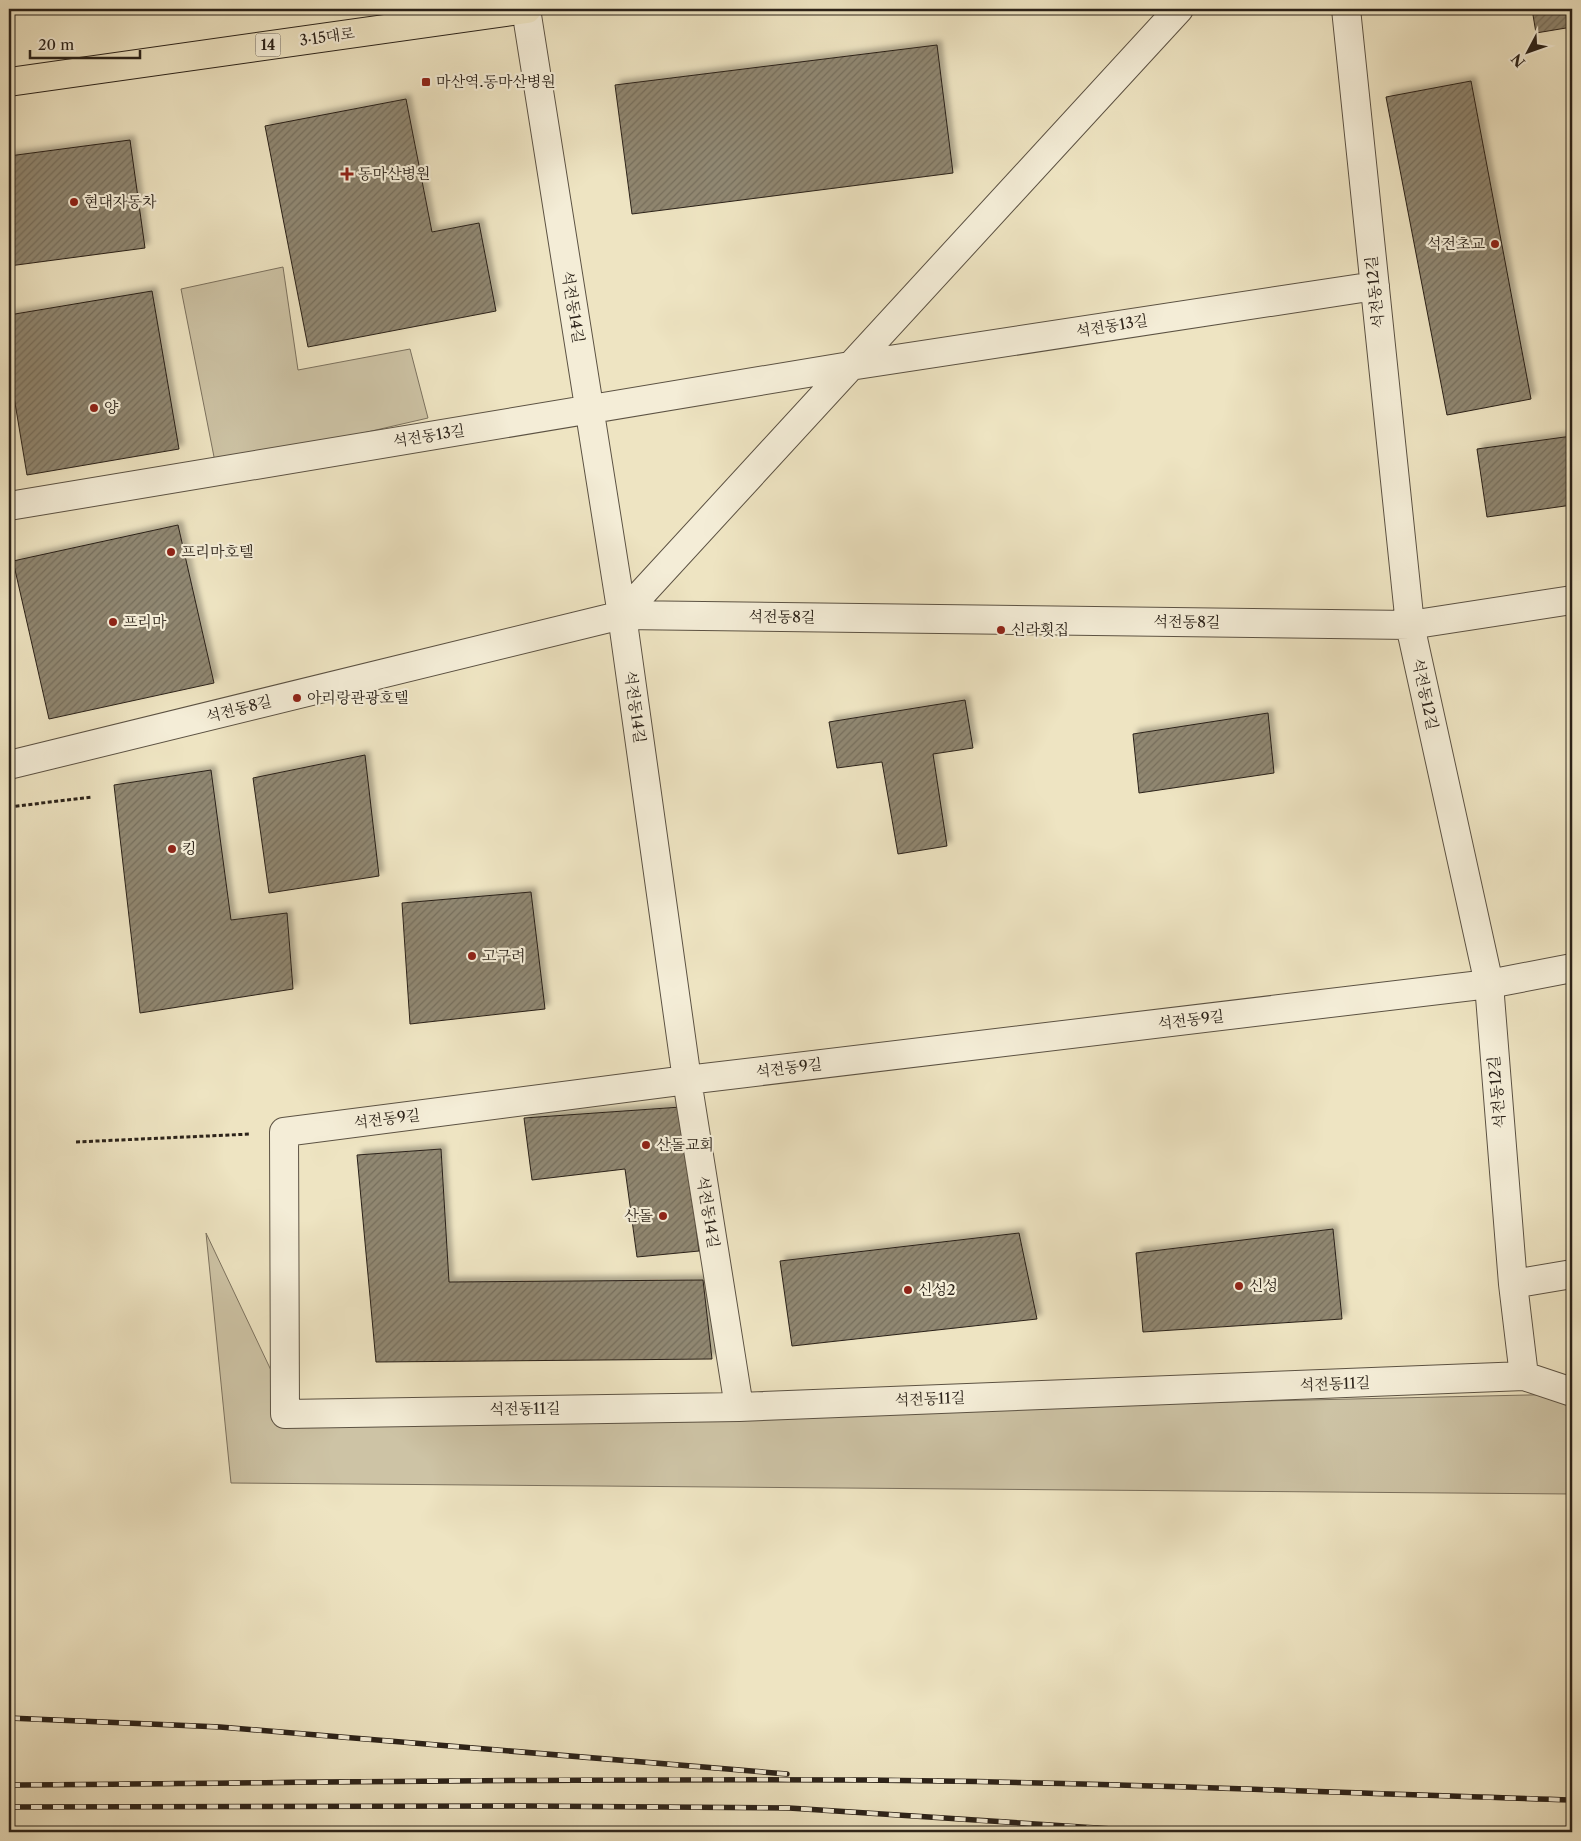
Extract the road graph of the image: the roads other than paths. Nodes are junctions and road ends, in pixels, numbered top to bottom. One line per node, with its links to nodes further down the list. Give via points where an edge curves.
1 (526, 9): 4 (main road, 3·15대로 / 14); 7 (street, 석전동14길)
2 (1179, 9): 6 (street)
3 (1346, 9): 5 (street, 석전동12길)
4 (9, 82)
5 (1375, 286): 6 (street, 석전동13길); 11 (street, 석전동12길)
6 (850, 366): 7 (street, 석전동13길); 10 (street)
7 (589, 410): 8 (street, 석전동13길); 10 (street, 석전동14길)
8 (9, 506)
9 (1572, 600): 11 (street, 석전동8길)
10 (622, 615): 11 (street, 석전동8길); 12 (street, 석전동8길); 15 (street, 석전동14길)
11 (1410, 625): 14 (street, 석전동12길)
12 (9, 765)
13 (1572, 968): 14 (street, 석전동9길)
14 (1489, 984): 15 (street, 석전동9길); 17 (street, 석전동12길)
15 (687, 1080): 20 (street, 석전동14길); 21 (street, 석전동9길, via 284,1132)
16 (1572, 1274): 17 (street)
17 (1513, 1284): 18 (street, 석전동12길)
18 (1524, 1376): 19 (street, 석전동11길); 20 (street, 석전동11길)
19 (1572, 1392)
20 (739, 1407): 21 (street, 석전동11길)
21 (285, 1414)

